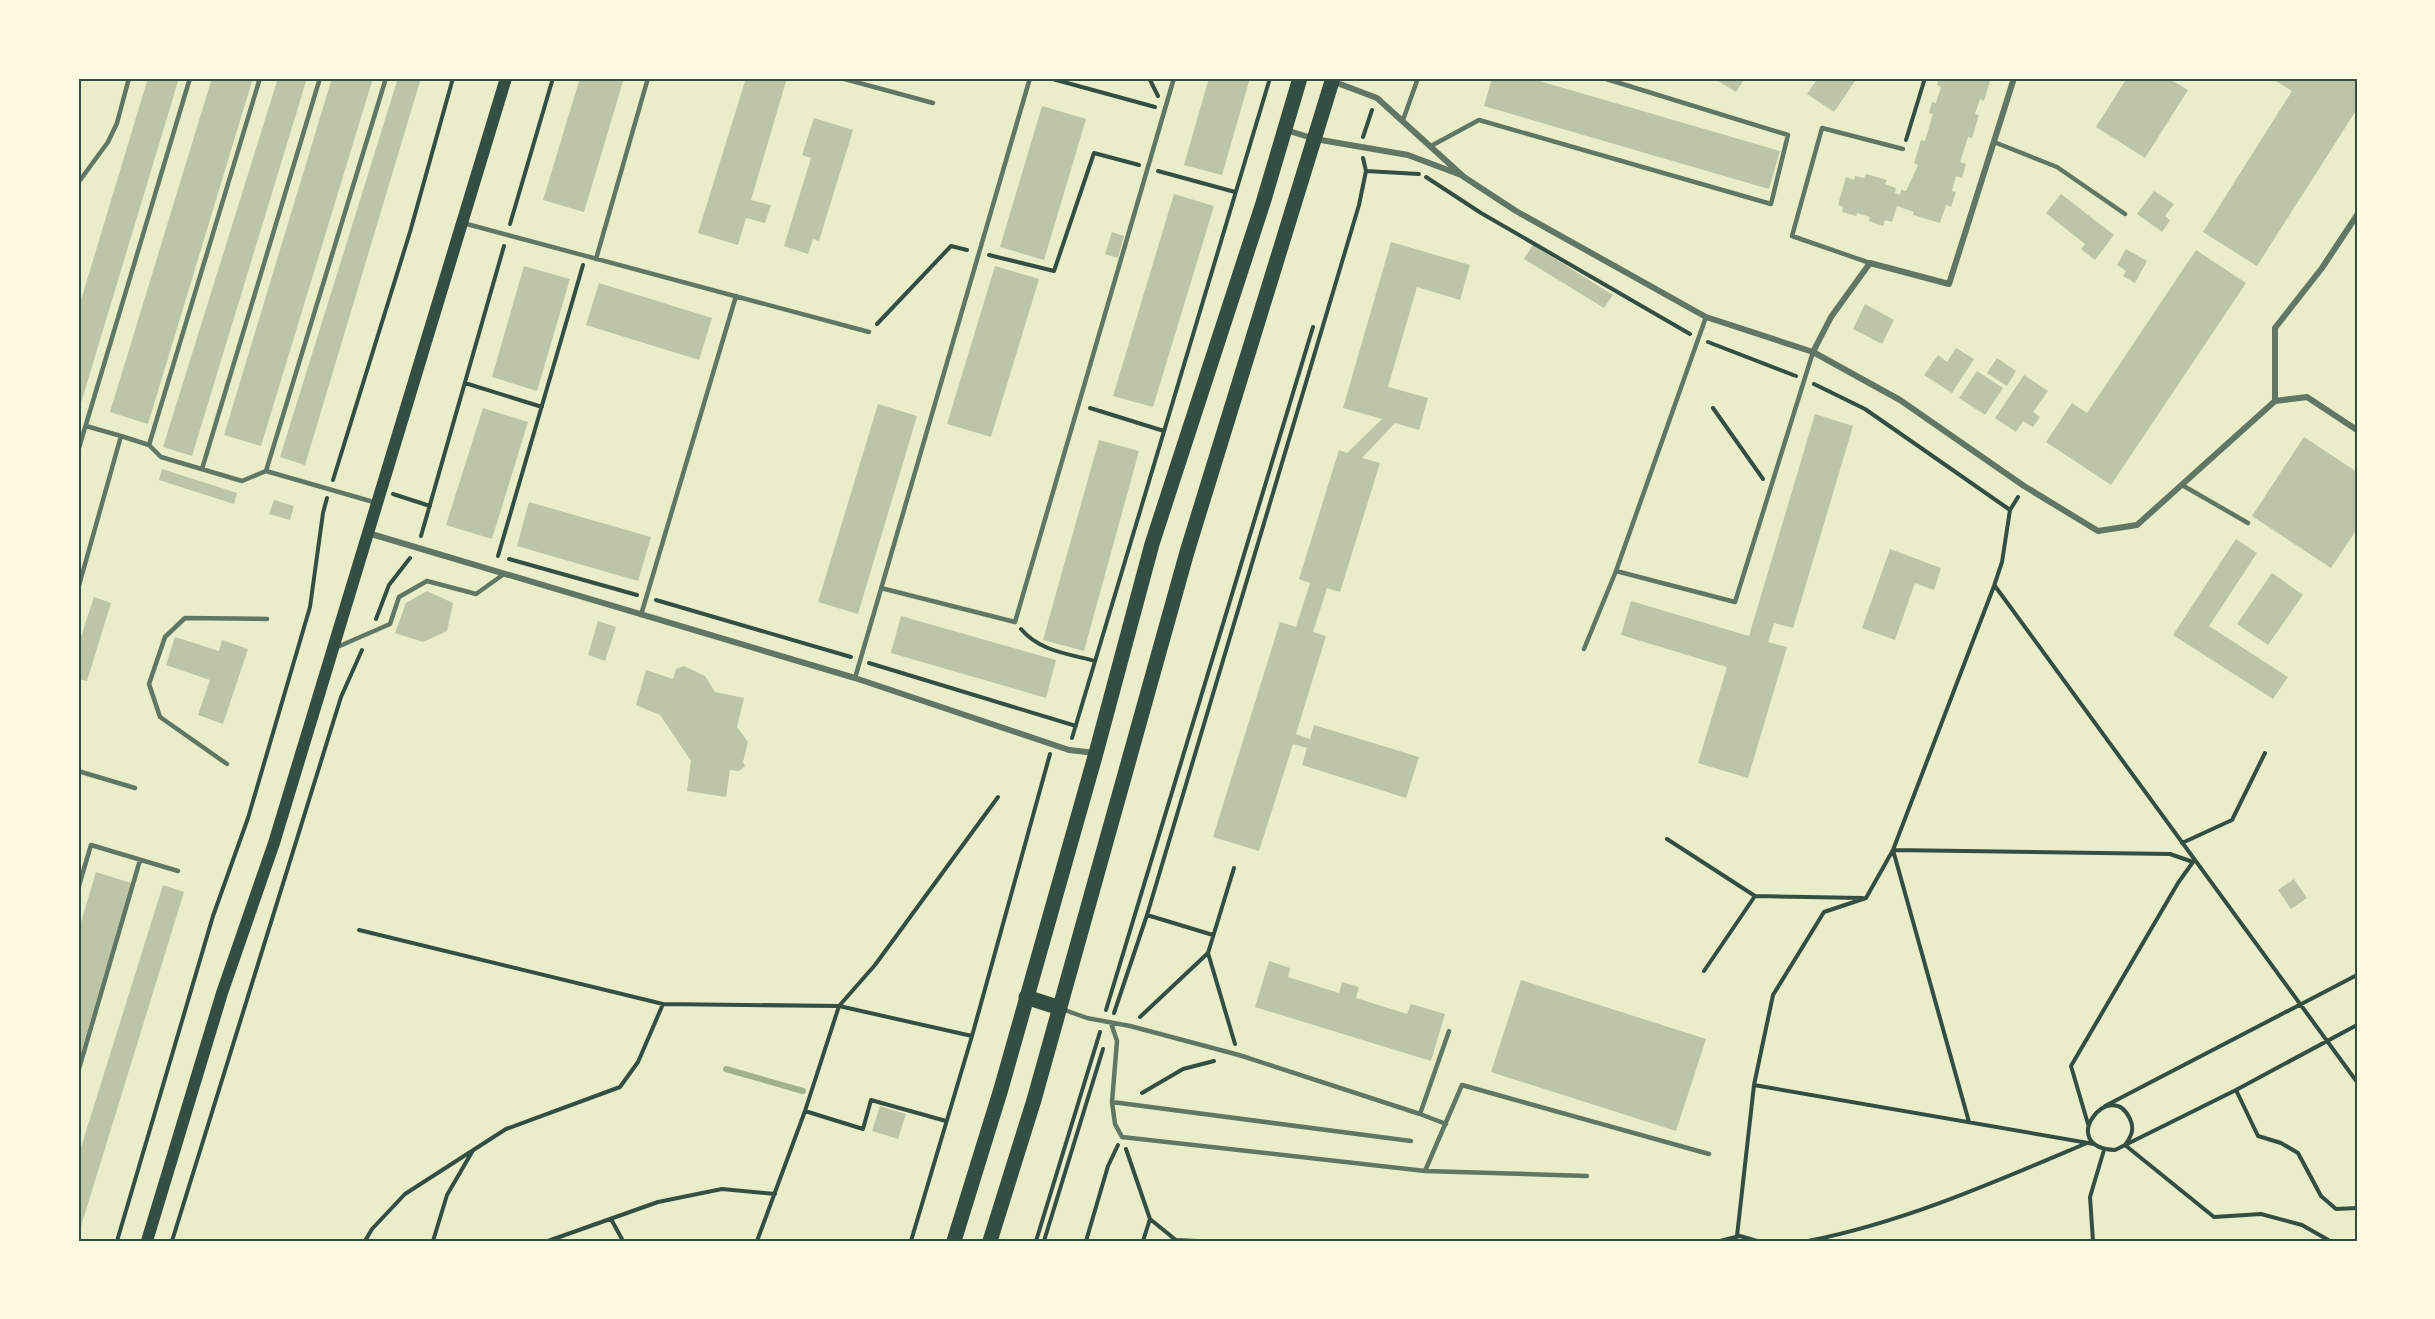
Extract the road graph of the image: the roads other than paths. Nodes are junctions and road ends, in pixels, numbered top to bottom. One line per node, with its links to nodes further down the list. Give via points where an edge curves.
1 (129, 78): 24 (lane, via 108,142)
2 (190, 78): 35 (lane)
3 (260, 78): 38 (lane)
4 (320, 78): 40 (lane)
5 (386, 78): 41 (lane)
6 (506, 78): 27 (main road)
7 (648, 78): 28 (lane)
8 (841, 78): 16 (lane)
9 (1030, 78): 49 (lane)
10 (1174, 78): 49 (lane, via 1015,622)
11 (1300, 78): 18 (main road)
12 (1418, 78): 17 (lane)
13 (1603, 78): 21 (lane, via 1788,135 1771,204 1479,120)
14 (2014, 78): 20 (street)
15 (1330, 79): 17 (street, via 1377,98); 19 (main road)
16 (933, 103)
17 (1403, 120): 21 (street)
18 (1285, 130): 19 (street); 55 (main road, via 1152,544)
19 (1315, 139): 23 (street, via 1408,155); 63 (main road, via 1187,552)
20 (1994, 142): 25 (lane, via 2056,167); 29 (street, via 1949,284)
21 (1431, 146): 23 (street)
22 (1903, 149): 29 (lane, via 1822,128 1792,236)
23 (1464, 177): 31 (street, via 1516,211)
24 (78, 183)
25 (2125, 214)
26 (2357, 215): 34 (street, via 2275,328)
27 (462, 223): 28 (lane); 43 (main road)
28 (596, 259): 30 (lane)
29 (1870, 263): 33 (street, via 1831,317)
30 (736, 296): 32 (lane); 50 (lane)
31 (1706, 316): 33 (street); 46 (lane)
32 (869, 332)
33 (1813, 352): 42 (street, via 1900,400 2024,486 2098,531 2137,525); 46 (lane, via 1735,602)
34 (2275, 401): 36 (street, via 2307,396); 42 (street)
35 (86, 426): 37 (lane); 39 (lane)
36 (2357, 430)
37 (121, 436): 38 (lane); 48 (lane)
38 (149, 445): 40 (lane, via 161,457)
39 (78, 451)
40 (202, 469): 41 (lane, via 242,481)
41 (266, 471): 43 (lane)
42 (2182, 485): 44 (lane)
43 (378, 503): 45 (main road)
44 (2248, 524)
45 (368, 533): 47 (street); 52 (main road)
46 (1616, 571): 53 (lane)
47 (504, 574): 50 (street); 52 (lane, via 476,594 427,581 399,597 390,624)
48 (78, 586)
49 (881, 588): 54 (lane)
50 (641, 615): 54 (street)
51 (267, 619): 56 (lane, via 185,618 165,637 149,684 160,717)
52 (333, 649): 74 (main road)
53 (1584, 649)
54 (855, 678): 55 (street, via 1069,750)
55 (1096, 753): 62 (main road)
56 (227, 764)
57 (78, 771): 58 (lane)
58 (135, 788)
59 (140, 860): 60 (lane); 61 (lane, via 91,845); 66 (lane)
60 (178, 871)
61 (78, 889)
62 (1026, 997): 63 (main road); 75 (main road)
63 (1060, 1008): 64 (lane); 76 (main road)
64 (1111, 1023): 67 (lane, via 1117,1041); 68 (lane, via 1239,1055)
65 (1449, 1031): 68 (lane)
66 (78, 1072)
67 (1112, 1102): 70 (lane); 72 (lane, via 1115,1124 1122,1137)
68 (1420, 1114): 69 (lane)
69 (1446, 1124): 71 (lane, via 1462,1085); 72 (lane)
70 (1411, 1141)
71 (1709, 1155)
72 (1425, 1170): 73 (lane)
73 (1587, 1176)
74 (147, 1241)
75 (954, 1241)
76 (990, 1241)

